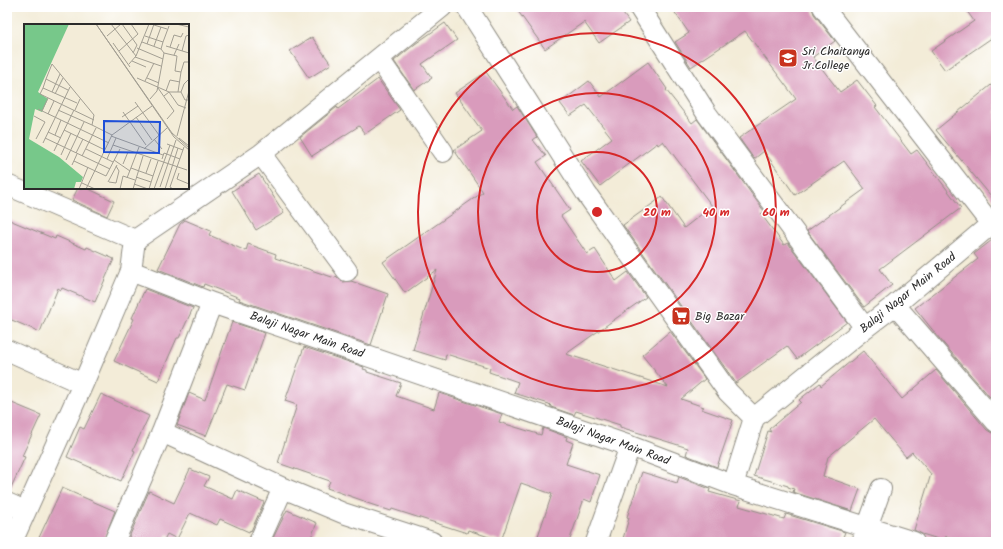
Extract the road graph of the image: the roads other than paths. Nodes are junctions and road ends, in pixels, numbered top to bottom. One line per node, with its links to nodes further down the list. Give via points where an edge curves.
1 (442, 7): 5 (street)
2 (467, 7): 18 (street, via 586,193 728,392)
3 (639, 7): 15 (street, via 707,114)
4 (823, 7): 9 (street)
5 (379, 59): 6 (street); 7 (street)
6 (443, 152)
7 (261, 154): 10 (street); 12 (street)
8 (7, 185): 10 (street)
9 (993, 222): 14 (street, Balaji Nagar Main Road)
10 (135, 240): 11 (street)
11 (131, 271): 13 (street, Balaji Nagar Main Road); 17 (street)
12 (346, 271)
13 (212, 302): 20 (street); 21 (street, Balaji Nagar Main Road)
14 (895, 306): 15 (street, Balaji Nagar Main Road); 19 (street)
15 (865, 328): 18 (street, Balaji Nagar Main Road)
16 (7, 350): 17 (street)
17 (83, 384): 26 (street)
18 (754, 418): 22 (street)
19 (996, 422)
20 (162, 432): 23 (street); 29 (street)
21 (630, 446): 22 (street, Balaji Nagar Main Road); 32 (street)
22 (733, 484): 27 (street, Balaji Nagar Main Road)
23 (283, 488): 30 (street); 31 (street, via 344,513)
24 (881, 489): 27 (street)
25 (7, 503): 26 (street)
26 (25, 511): 28 (street)
27 (865, 535): 33 (street, Balaji Nagar Main Road)
28 (12, 542)
29 (114, 542)
30 (259, 542)
31 (432, 542)
32 (596, 542)
33 (914, 542)

